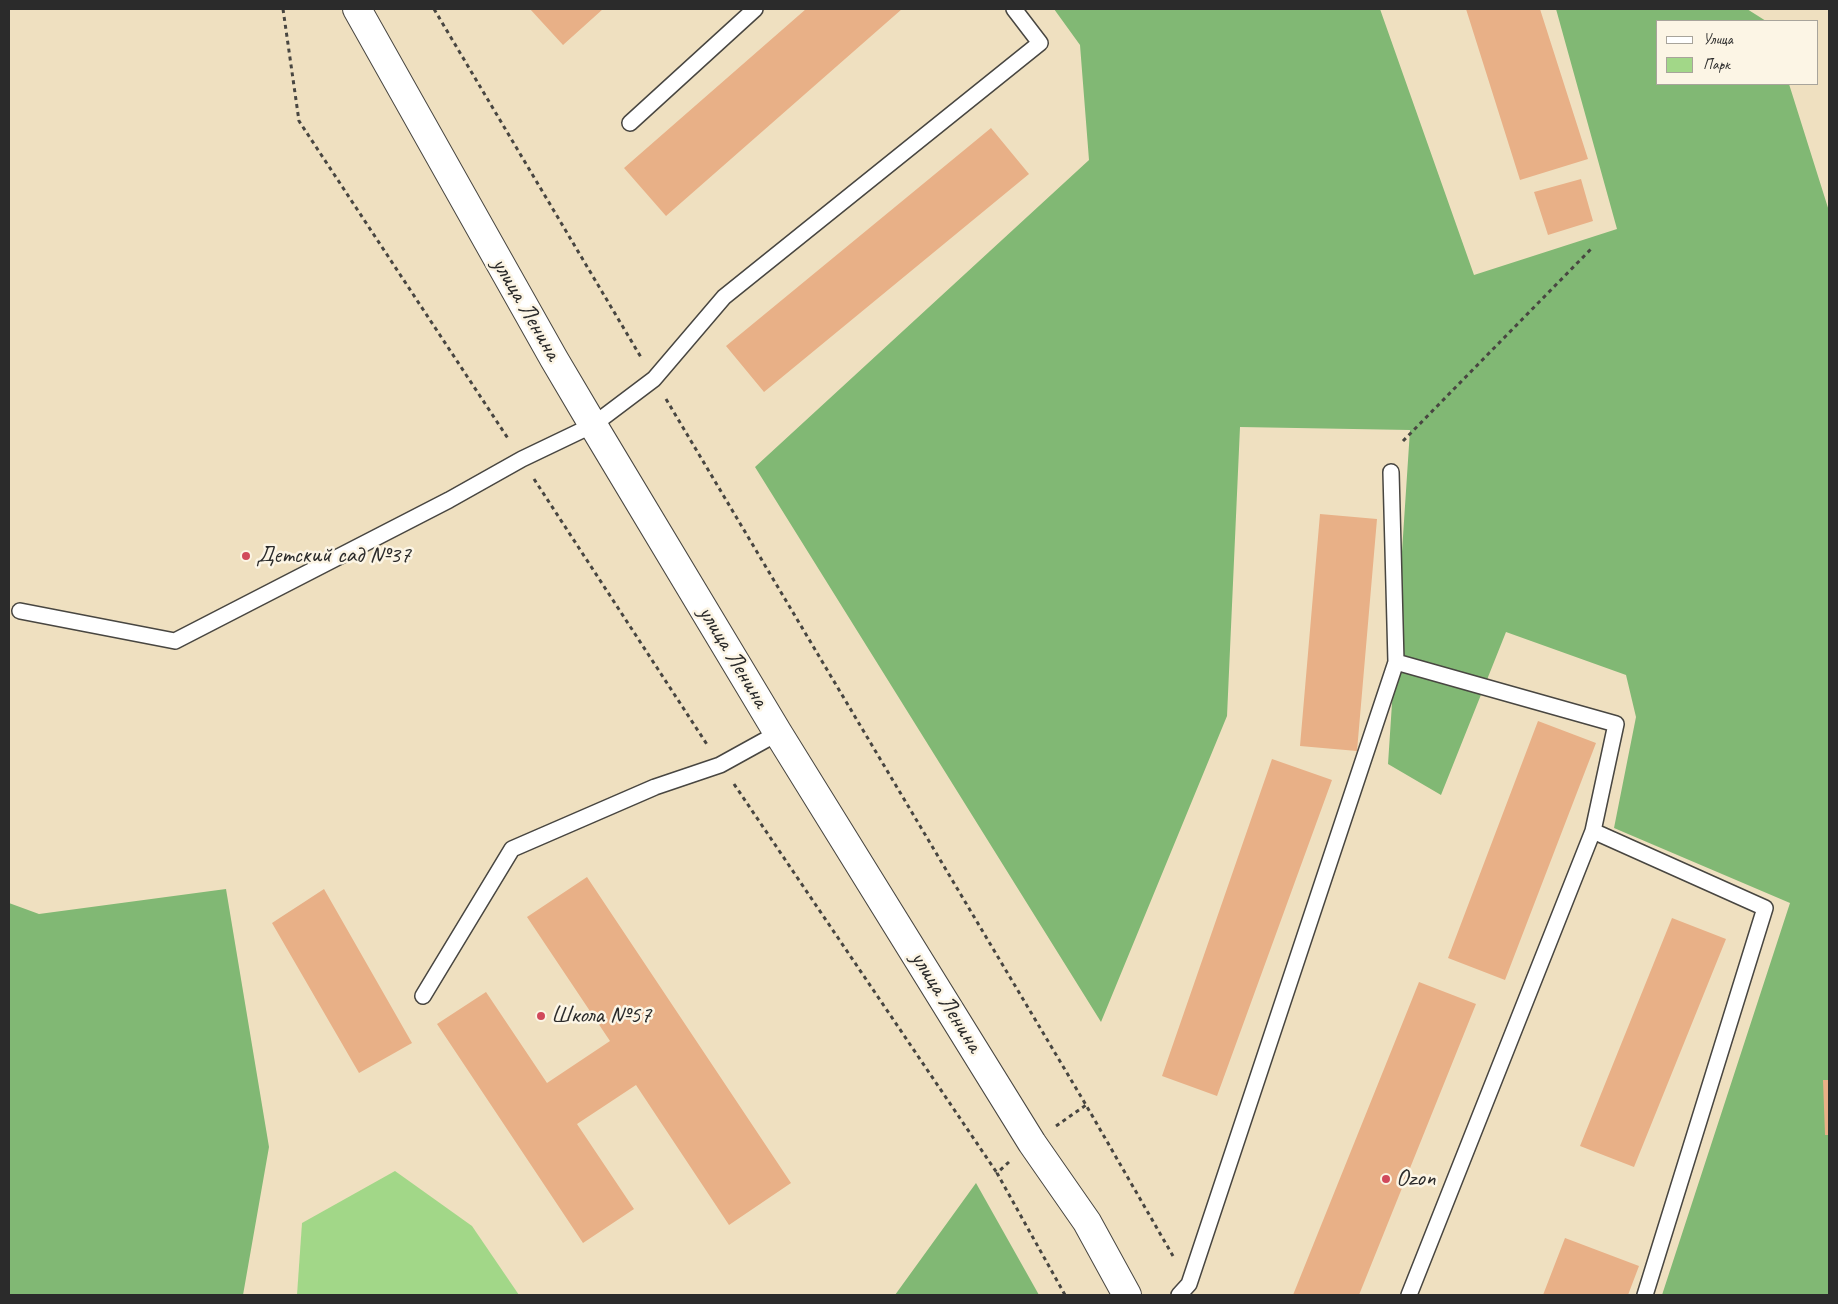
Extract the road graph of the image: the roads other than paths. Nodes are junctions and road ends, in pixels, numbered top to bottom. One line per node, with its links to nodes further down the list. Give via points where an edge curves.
1 (357, 9): 5 (main road, улица Ленина)
2 (755, 9): 4 (lane)
3 (1014, 9): 5 (lane, via 1040,43 724,296 654,379)
4 (630, 123)
5 (594, 425): 7 (lane, via 522,459 175,641); 9 (main road, улица Ленина)
6 (1391, 472): 8 (lane)
7 (20, 611)
8 (1396, 662): 10 (lane, via 1616,724); 13 (lane, via 1189,1284)
9 (778, 733): 11 (lane, via 720,765 655,787 512,849); 12 (main road, улица Ленина, via 1032,1143 1087,1222)
10 (1593, 831): 14 (lane); 15 (lane, via 1766,908)
11 (424, 996)
12 (1127, 1295)
13 (1179, 1295)
14 (1409, 1295)
15 (1645, 1295)

